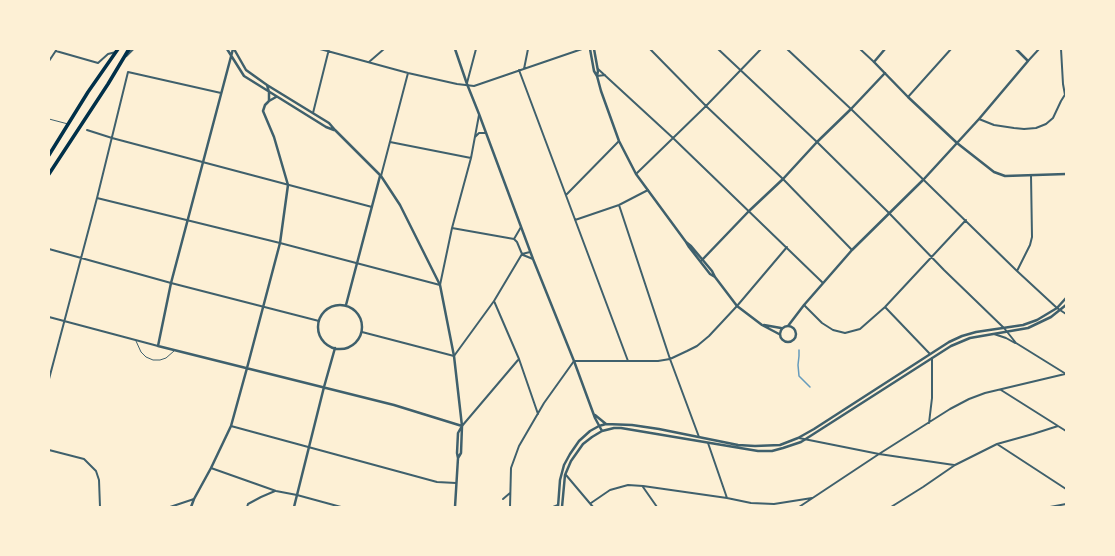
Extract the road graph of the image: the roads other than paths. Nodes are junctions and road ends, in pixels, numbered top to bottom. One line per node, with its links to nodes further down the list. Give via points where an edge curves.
1 (129, 49): 31 (main road)
2 (133, 49): 31 (street)
3 (227, 49): 26 (street)
4 (233, 49): 26 (street); 43 (street, via 246,70)
5 (320, 49): 25 (street)
6 (384, 49): 29 (street)
7 (455, 49): 41 (street)
8 (476, 49): 38 (street)
9 (528, 49): 33 (street)
10 (582, 49): 33 (street)
11 (590, 49): 39 (street)
12 (594, 49): 32 (street)
13 (650, 49): 50 (street)
14 (718, 49): 35 (street)
15 (761, 49): 35 (street)
16 (788, 49): 51 (street)
17 (860, 49): 30 (street)
18 (885, 49): 30 (street)
19 (952, 49): 48 (street)
20 (1016, 49): 28 (street)
21 (1039, 49): 28 (street)
22 (1061, 49): 46 (street)
23 (56, 50): 24 (street, via 98,64 108,54); 27 (street)
24 (118, 50): 56 (main road)
25 (329, 50): 29 (street); 52 (street)
26 (230, 56): 44 (street, via 244,76); 45 (street)
27 (49, 61)
28 (1028, 61): 55 (street)
29 (369, 62): 36 (street)
30 (874, 62): 37 (street)
31 (120, 63): 70 (main road)
32 (597, 68): 39 (street); 40 (street)
33 (524, 69): 34 (street)
34 (519, 70): 42 (street, via 474,86); 79 (street)
35 (741, 71): 50 (street); 65 (street)
36 (408, 73): 42 (street); 64 (street)
37 (885, 73): 48 (street); 51 (street)
38 (469, 76): 41 (street); 42 (street)
39 (597, 76): 40 (street); 63 (street)
40 (606, 76): 62 (street)
41 (465, 77): 42 (street)
42 (467, 84): 53 (street)
43 (267, 85): 44 (street); 52 (street)
44 (269, 92): 47 (street); 49 (street)
45 (221, 94): 61 (street, via 128,72); 69 (street)
46 (1066, 94): 55 (street, via 1053,118 1036,128 1014,128)
47 (276, 97): 49 (street); 58 (street)
48 (908, 97): 66 (street)
49 (269, 101): 77 (street, via 263,111 274,137)
50 (706, 106): 62 (street); 75 (street)
51 (851, 109): 65 (street); 76 (street)
52 (313, 113): 58 (street)
53 (479, 114): 59 (street); 60 (street)
54 (49, 119): 56 (lane)
55 (979, 119): 66 (street)
56 (68, 124): 67 (main road)
57 (87, 130): 61 (street)
58 (335, 130): 74 (street)
59 (486, 133): 60 (street, via 479,133); 88 (street)
60 (475, 137): 68 (street)
61 (112, 138): 69 (street); 80 (street)
62 (673, 138): 71 (street); 83 (street)
63 (619, 141): 71 (street); 79 (street)
64 (390, 142): 68 (street); 74 (street)
65 (817, 142): 75 (street); 84 (street)
66 (956, 144): 73 (street, via 994,172 1005,176); 76 (street)
67 (49, 155)
68 (470, 158): 89 (street)
69 (203, 161): 77 (street); 85 (street)
70 (49, 174)
71 (636, 174): 78 (street)
72 (1066, 174): 73 (street)
73 (1031, 175): 103 (street, via 1032,237)
74 (380, 176): 82 (street); 107 (street, via 400,205)
75 (783, 179): 83 (street); 95 (street)
76 (924, 179): 84 (street); 87 (street)
77 (288, 185): 82 (street); 92 (street)
78 (648, 190): 81 (street); 91 (street)
79 (566, 195): 86 (street)
80 (97, 198): 85 (street); 99 (street)
81 (619, 205): 86 (street); 139 (street)
82 (372, 207): 102 (street)
83 (749, 211): 93 (street); 101 (street)
84 (889, 213): 95 (street); 98 (street)
85 (187, 220): 92 (street); 105 (street)
86 (575, 220): 141 (street)
87 (966, 220): 98 (street); 103 (street)
88 (521, 227): 90 (street); 96 (street)
89 (452, 228): 90 (street); 107 (street)
90 (514, 239): 97 (street)
91 (686, 242): 101 (street); 104 (street)
92 (280, 243): 102 (street); 112 (street)
93 (787, 248): 106 (street); 114 (street)
94 (49, 249): 99 (street)
95 (852, 250): 106 (street)
96 (530, 252): 97 (street); 100 (street)
97 (522, 254): 100 (street); 109 (street)
98 (931, 256): 115 (street); 125 (street)
99 (81, 259): 105 (street); 120 (street)
100 (533, 259): 140 (street)
101 (702, 260): 104 (street)
102 (357, 264): 107 (street); 113 (street)
103 (1017, 271): 116 (street)
104 (715, 277): 114 (street)
105 (171, 283): 112 (street); 132 (street)
106 (823, 283): 110 (street)
107 (440, 285): 136 (street)
108 (1066, 298): 116 (street)
109 (494, 301): 136 (street); 138 (street)
110 (804, 305): 115 (street, via 822,323 833,330 845,333 860,329); 123 (street)
111 (1066, 305): 117 (street)
112 (263, 306): 121 (street); 142 (street)
113 (346, 306): 121 (street, via 332,306); 126 (street, via 359,315 362,320)
114 (737, 306): 122 (street); 139 (street, via 710,336 687,352)
115 (885, 307): 135 (street)
116 (1057, 308): 117 (street); 125 (street, via 1037,320)
117 (1061, 310): 118 (street); 127 (street, via 1034,326)
118 (1066, 314)
119 (49, 317): 120 (street)
120 (64, 321): 130 (street); 144 (street)
121 (319, 321): 133 (street, via 321,338)
122 (762, 325): 124 (street); 128 (street)
123 (788, 326): 124 (street); 128 (street, via 796,332 794,340 790,343 784,342)
124 (782, 328): 128 (street)
125 (1004, 328): 127 (street); 135 (street, via 962,336)
126 (362, 332): 133 (street, via 352,346); 136 (street)
127 (1007, 332): 129 (street); 131 (street)
128 (779, 334)
129 (994, 334): 131 (street); 137 (street, via 970,338)
130 (136, 340): 132 (street); 134 (lane, via 140,352 153,360 166,358)
131 (1016, 343): 143 (street)
132 (158, 346): 134 (street)
133 (335, 348): 145 (street)
134 (175, 350): 142 (street)
135 (930, 354): 158 (street)
136 (454, 356): 152 (street)
137 (932, 358): 149 (street); 159 (street)
138 (519, 359): 147 (street); 152 (street)
139 (670, 359): 141 (street); 157 (street)
140 (574, 361): 141 (street); 147 (street); 148 (street)
141 (628, 362)
142 (247, 368): 145 (street); 151 (street)
143 (1066, 374): 146 (street)
144 (49, 379)
145 (324, 387): 152 (street); 162 (street)
146 (1001, 390): 149 (street, via 969,399); 154 (street)
147 (538, 414): 173 (street, via 519,446 511,468)
148 (594, 414): 150 (street); 153 (street)
149 (929, 423): 164 (street)
150 (606, 424): 153 (street); 157 (street, via 632,425)
151 (231, 426): 162 (street); 166 (street)
152 (462, 426): 169 (street, via 458,433)
153 (599, 426): 156 (street); 167 (street, via 579,441)
154 (1058, 426): 155 (street); 161 (street)
155 (1066, 431)
156 (602, 432): 160 (street, via 621,428); 168 (street, via 580,447)
157 (700, 437): 158 (street, via 754,446 780,445)
158 (798, 438): 159 (street)
159 (805, 439): 160 (street, via 790,446 764,451); 164 (street)
160 (708, 443): 175 (street)
161 (997, 444): 165 (street); 171 (street)
162 (309, 448): 169 (street, via 437,482); 174 (street)
163 (49, 450): 182 (street, via 84,459 96,471)
164 (879, 454): 165 (street); 176 (street)
165 (955, 465): 194 (street)
166 (211, 468): 172 (street); 177 (street)
167 (561, 473): 168 (street); 181 (street)
168 (565, 475): 179 (street); 181 (street)
169 (457, 484): 188 (street)
170 (643, 486): 175 (street); 179 (street, via 628,485 610,490); 192 (street)
171 (1066, 489)
172 (276, 491): 174 (street); 185 (street, via 248,504)
173 (510, 493): 178 (street); 189 (street)
174 (297, 495): 186 (street); 187 (street)
175 (727, 498): 176 (street, via 774,504)
176 (813, 498): 193 (street)
177 (194, 499): 183 (street); 184 (street)
178 (503, 499)
179 (591, 503): 191 (street)
180 (1066, 504): 195 (street)
181 (560, 506): 190 (street)
182 (100, 507)
183 (170, 507)
184 (191, 507)
185 (247, 507)
186 (294, 507)
187 (342, 507)
188 (456, 507)
189 (510, 507)
190 (553, 507)
191 (593, 507)
192 (657, 507)
193 (799, 507)
194 (891, 507)
195 (1050, 507)

